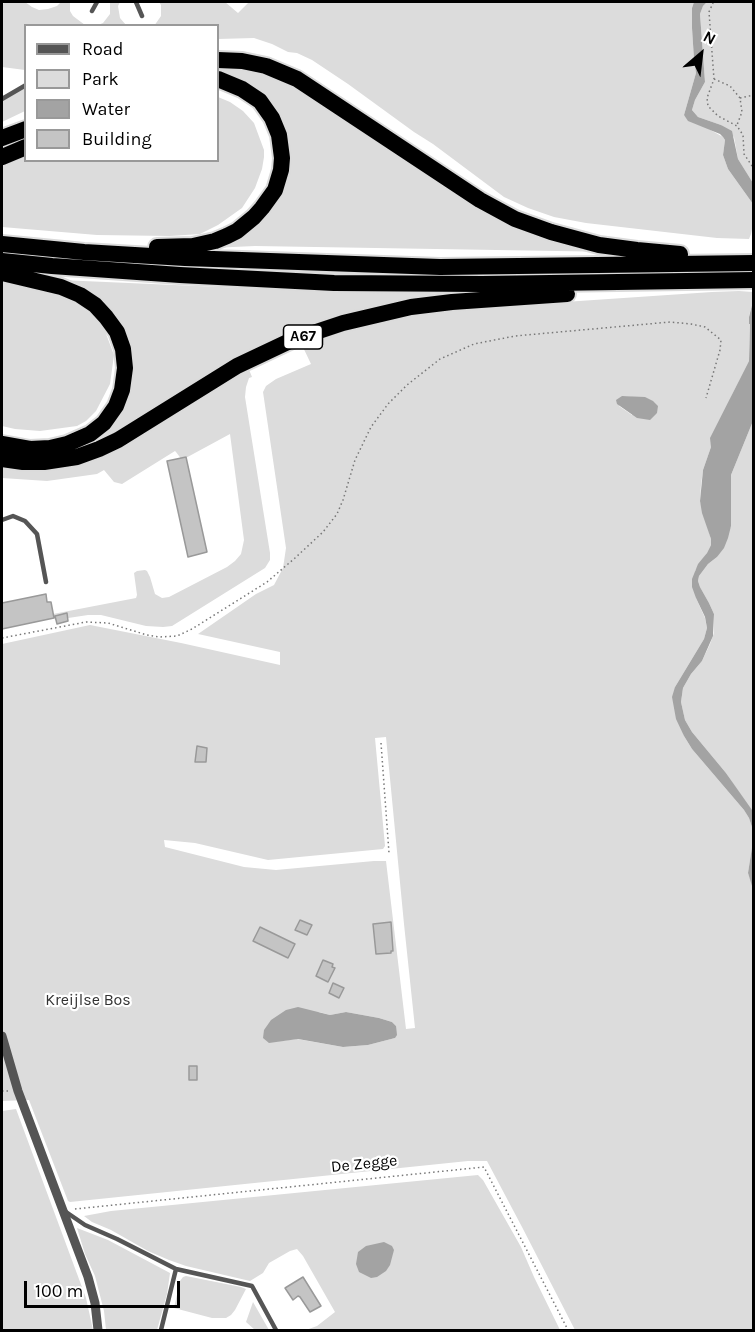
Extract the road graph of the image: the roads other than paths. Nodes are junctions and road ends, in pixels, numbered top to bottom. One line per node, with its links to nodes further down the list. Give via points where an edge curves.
1 (97, 2): 3 (lane)
2 (136, 2): 4 (lane)
3 (92, 11)
4 (142, 16)
5 (219, 60): 16 (highway, via 260,65 297,79 480,200 532,226 608,246)
6 (219, 79): 14 (highway, via 260,101 279,135 281,170 262,208 237,231 205,244)
7 (24, 86): 8 (lane)
8 (2, 99)
9 (24, 130): 10 (highway)
10 (2, 138)
11 (24, 148): 12 (highway)
12 (2, 157)
13 (2, 244): 14 (highway)
14 (84, 252): 16 (highway, via 440,267)
15 (2, 261): 19 (highway, A67, via 334,283)
16 (753, 262)
17 (2, 273): 20 (highway, via 61,287 94,305 117,332 125,368 116,406 90,434 50,448)
18 (753, 280): 19 (highway, A67)
19 (630, 282): 21 (highway, A67, via 588,292 411,307 343,324 292,340 237,366 99,449 44,462)
20 (2, 444)
21 (2, 459)
22 (2, 520): 23 (lane, via 14,516 37,534)
23 (46, 582)
24 (2, 1036): 25 (street, via 18,1091)
25 (63, 1210): 26 (lane, via 85,1225); 27 (street, via 93,1290)
26 (176, 1269): 28 (lane); 29 (lane, via 252,1286)
27 (98, 1330)
28 (161, 1330)
29 (276, 1330)

